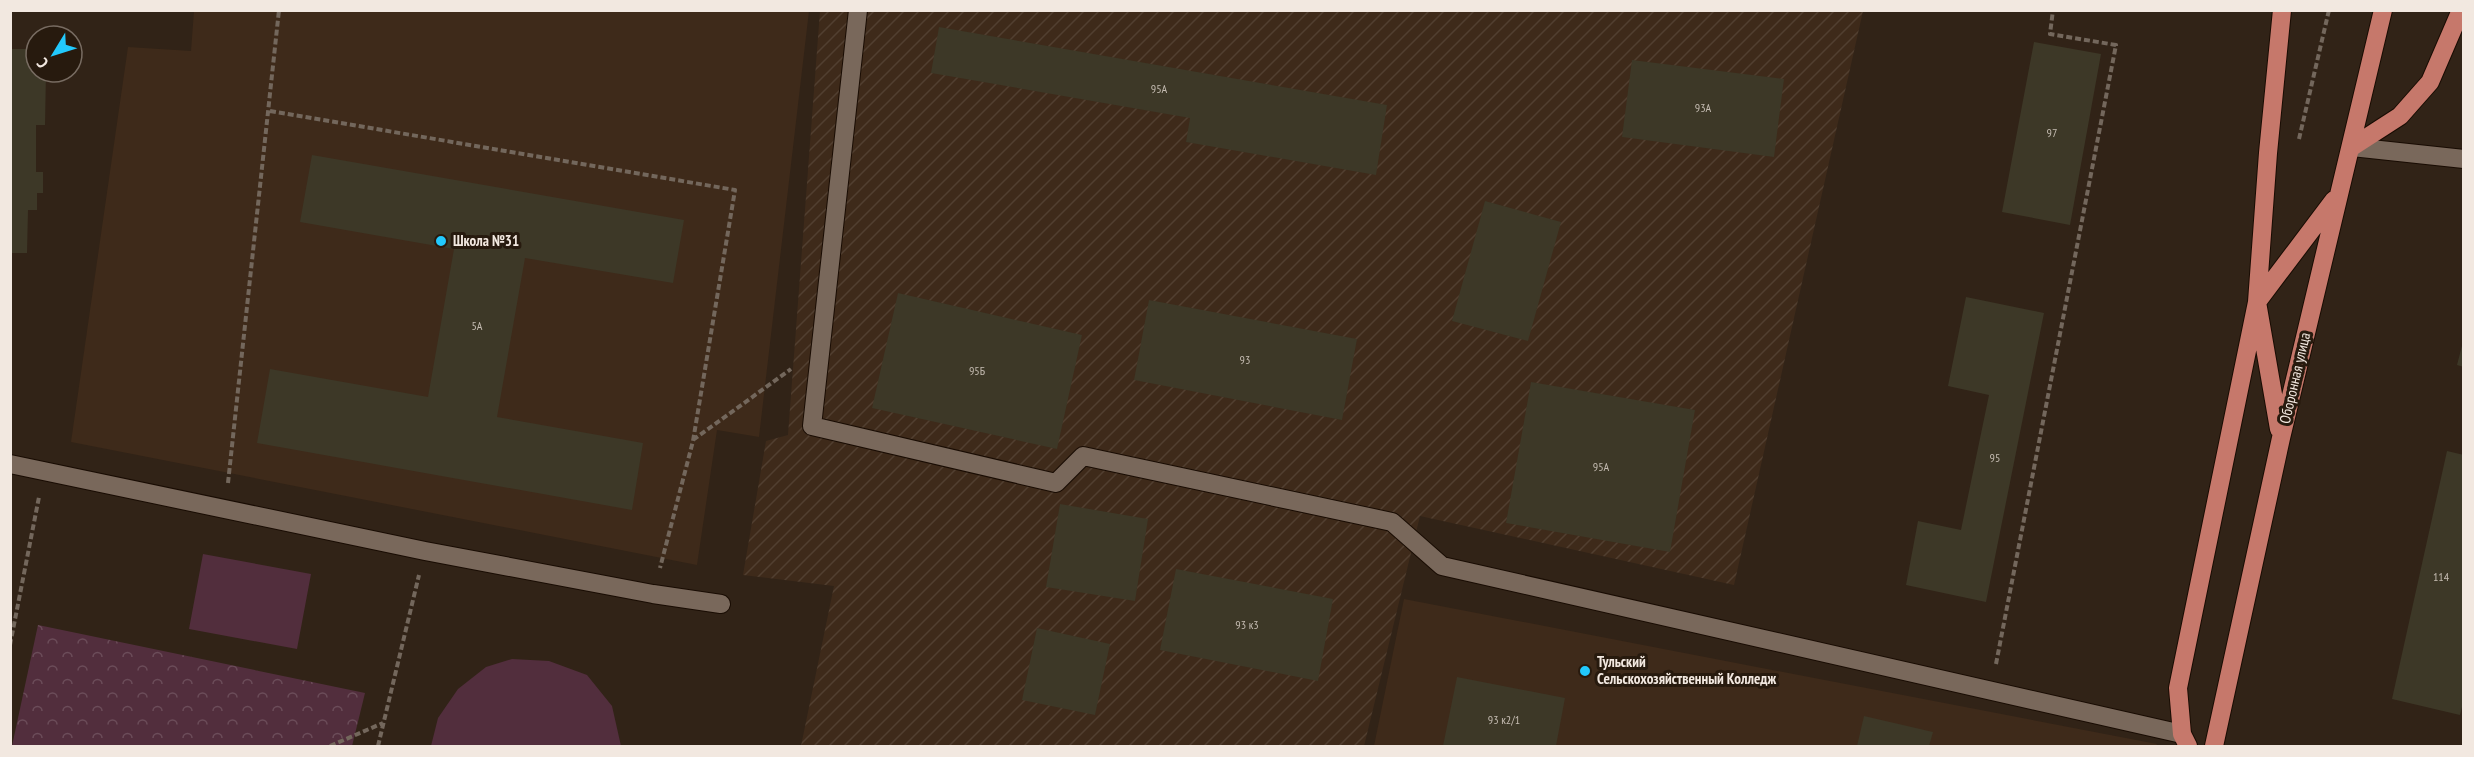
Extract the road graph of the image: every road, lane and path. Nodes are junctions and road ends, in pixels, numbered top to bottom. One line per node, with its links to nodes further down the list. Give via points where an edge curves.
1 (279, 10): 8 (path)
2 (858, 10): 14 (lane)
3 (2053, 10): 24 (path, via 2050,34 2116,45)
4 (2282, 10): 13 (main road)
5 (2329, 10): 9 (path)
6 (2383, 10): 10 (main road, Оборонная улица)
7 (2461, 10): 10 (main road, via 2430,81 2400,116)
8 (270, 111): 16 (path, via 735,190); 19 (path)
9 (2298, 146)
10 (2352, 147): 11 (lane); 12 (main road, Оборонная улица)
11 (2463, 159)
12 (2339, 194): 13 (main road); 15 (main road, Оборонная улица)
13 (2257, 302): 15 (main road); 26 (main road, via 2178,688)
14 (821, 346): 16 (path); 24 (lane, via 812,426 1056,483 1083,456 1392,522 1442,566)
15 (2281, 438): 27 (main road, Оборонная улица)
16 (693, 441): 21 (path)
17 (10, 464): 18 (lane)
18 (44, 470): 19 (lane); 23 (path)
19 (225, 508): 20 (lane)
20 (425, 551): 21 (lane); 25 (path)
21 (653, 594): 22 (lane)
22 (721, 604)
23 (10, 645)
24 (1991, 691): 26 (lane)
25 (384, 722): 28 (path); 29 (path)
26 (2185, 740): 27 (main road)
27 (2215, 744)
28 (330, 747)
29 (378, 747)

